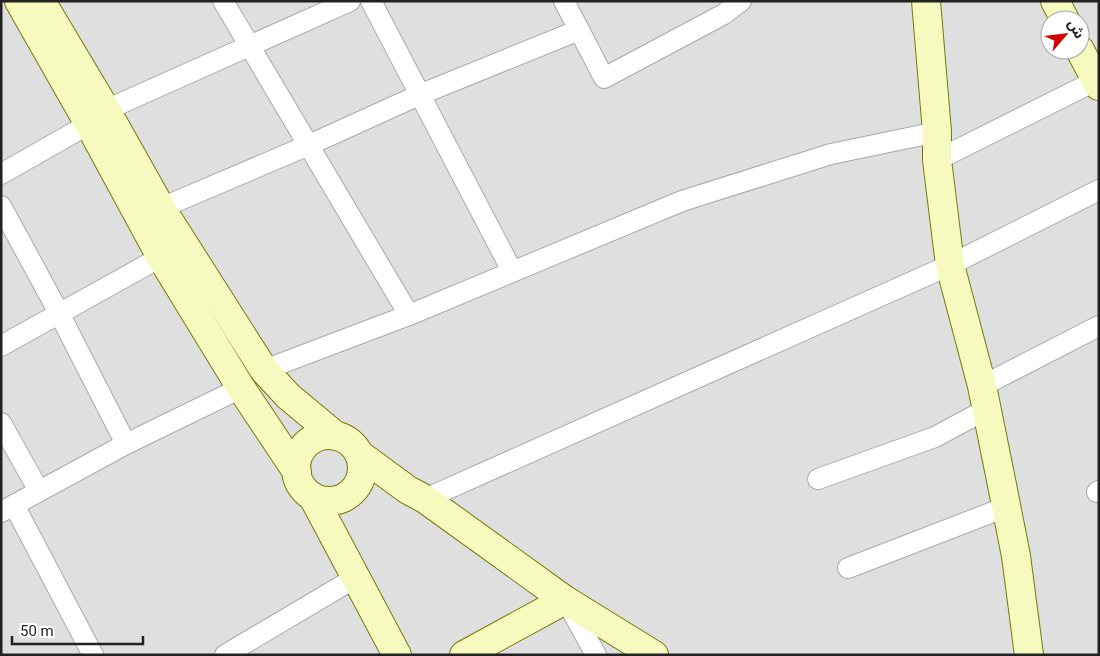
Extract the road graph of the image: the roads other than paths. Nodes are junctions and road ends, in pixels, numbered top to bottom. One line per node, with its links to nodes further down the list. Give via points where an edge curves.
1 (19, 1): 14 (main road)
2 (41, 1): 14 (main road)
3 (223, 1): 10 (street)
4 (350, 1): 10 (street)
5 (370, 1): 13 (street)
6 (564, 1): 9 (street)
7 (741, 1): 9 (street, via 724,14 604,78)
8 (926, 1): 15 (main road)
9 (579, 30): 13 (street)
10 (250, 46): 14 (street); 16 (street)
11 (1086, 60): 12 (main road)
12 (1098, 82): 17 (street)
13 (420, 95): 16 (street); 24 (street)
14 (98, 117): 18 (street); 21 (main road); 22 (main road)
15 (937, 132): 17 (main road); 24 (street, via 831,154 682,200)
16 (309, 145): 21 (street); 26 (street)
17 (937, 160): 23 (main road)
18 (1, 174)
19 (1099, 190): 23 (street)
20 (1, 206): 25 (street)
21 (161, 208): 29 (main road)
22 (161, 257): 25 (street); 30 (main road)
23 (950, 265): 31 (main road); 39 (street)
24 (512, 271): 26 (street)
25 (59, 314): 28 (street); 34 (street)
26 (409, 315): 29 (street)
27 (1099, 326): 31 (street)
28 (1, 346)
29 (264, 370): 33 (main road, via 288,396)
30 (241, 388): 34 (street); 36 (main road)
31 (984, 398): 37 (street, via 935,437); 42 (main road)
32 (1, 423): 38 (street)
33 (336, 436): 35 (main road, via 346,440); 36 (main road, via 316,438 307,444 297,462)
34 (126, 444): 38 (street)
35 (359, 454): 39 (main road); 41 (main road, via 362,465 358,485)
36 (297, 472): 40 (main road, via 299,482)
37 (818, 479)
38 (39, 491): 43 (street)
39 (417, 494): 41 (main road); 46 (main road)
40 (313, 497): 41 (main road, via 328,501); 45 (main road)
41 (343, 499)
42 (1006, 507): 44 (street); 53 (main road)
43 (8, 509): 47 (street)
44 (848, 568)
45 (355, 578): 48 (street); 49 (main road)
46 (565, 600): 50 (main road); 51 (street); 52 (main road)
47 (93, 655)
48 (225, 655)
49 (397, 655)
50 (464, 655)
51 (596, 655)
52 (654, 655)
53 (1029, 655)

